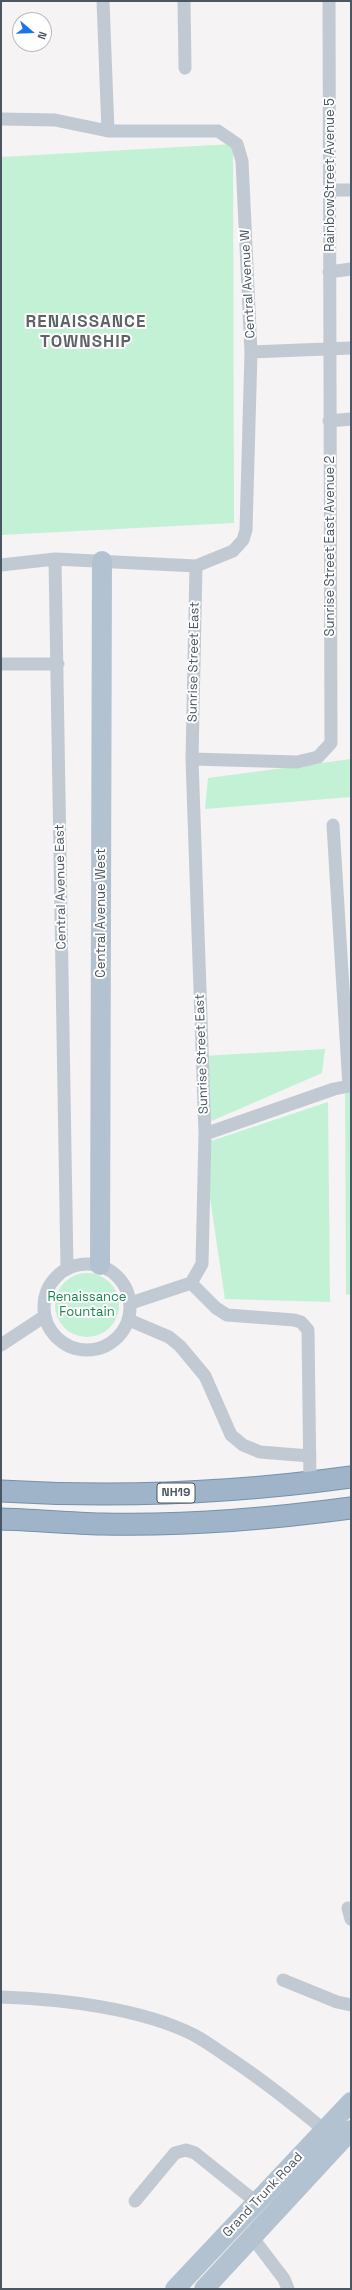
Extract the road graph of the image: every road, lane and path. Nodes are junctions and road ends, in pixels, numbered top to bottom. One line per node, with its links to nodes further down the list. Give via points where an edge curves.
1 (103, 1): 6 (street)
2 (184, 1): 4 (street)
3 (329, 1): 7 (street, RainbowStreet Avenue 5)
4 (185, 68)
5 (1, 119): 6 (street, Central Avenue W, via 55,120)
6 (108, 131): 13 (street, Central Avenue W, via 211,130 227,136 237,144 242,161)
7 (331, 190): 8 (street); 10 (street, RainbowStreet Avenue 5)
8 (351, 190)
9 (351, 269): 10 (street)
10 (329, 272): 12 (street, RainbowStreet Avenue 5)
11 (351, 348): 12 (street)
12 (330, 349): 13 (street); 15 (street, Sunrise Street East Avenue 2)
13 (251, 352): 19 (street, Central Avenue W, via 246,530 243,540 233,551)
14 (351, 419): 15 (street)
15 (329, 421): 22 (street, Sunrise Street East Avenue 2, via 331,742 318,756 297,762)
16 (55, 559): 17 (street, Central Avenue W); 18 (street); 21 (street, Central Avenue East)
17 (102, 561): 19 (street, Central Avenue W); 26 (main road, Central Avenue West)
18 (1, 565)
19 (196, 566): 22 (street, Sunrise Street East)
20 (1, 664): 21 (street)
21 (58, 664): 27 (street, Central Avenue East)
22 (192, 759): 25 (street, Sunrise Street East)
23 (333, 825): 24 (street)
24 (350, 1086): 25 (street, via 334,1089)
25 (205, 1134): 28 (street, Sunrise Street East, via 202,1264)
26 (100, 1265): 27 (street, via 83,1263); 29 (street, via 115,1273 126,1286)
27 (66, 1268): 30 (street, via 53,1279 45,1294)
28 (191, 1283): 29 (street); 33 (street, via 216,1308 228,1315 294,1320 307,1328)
29 (131, 1302): 31 (street)
30 (45, 1316): 31 (street, via 48,1328 59,1341 74,1349 91,1351 108,1346 121,1335); 32 (street)
31 (129, 1320): 33 (street, via 169,1337 180,1346 205,1376 232,1435 243,1445 260,1452)
32 (1, 1345)
33 (310, 1456): 35 (street)
34 (351, 1477): 35 (highway, NH19)
35 (310, 1483): 36 (highway, NH19, via 186,1493)
36 (1, 1491)
37 (351, 1508): 38 (highway, NH19, via 278,1517 191,1522 103,1524)
38 (1, 1518)
39 (283, 1980): 41 (street, via 337,2002)
40 (1, 1997): 43 (street, via 47,1999 99,2007 168,2024 195,2035 280,2092)
41 (351, 2005)
42 (351, 2102): 43 (main road, Grand Trunk Road)
43 (324, 2130): 46 (main road, Grand Trunk Road)
44 (351, 2130): 47 (main road, Grand Trunk Road)
45 (135, 2201): 46 (street, via 175,2153 186,2150 196,2153)
46 (256, 2202): 48 (main road, Grand Trunk Road)
47 (252, 2237): 49 (main road, Grand Trunk Road); 50 (street, via 284,2279)
48 (175, 2289)
49 (204, 2289)
50 (288, 2289)

